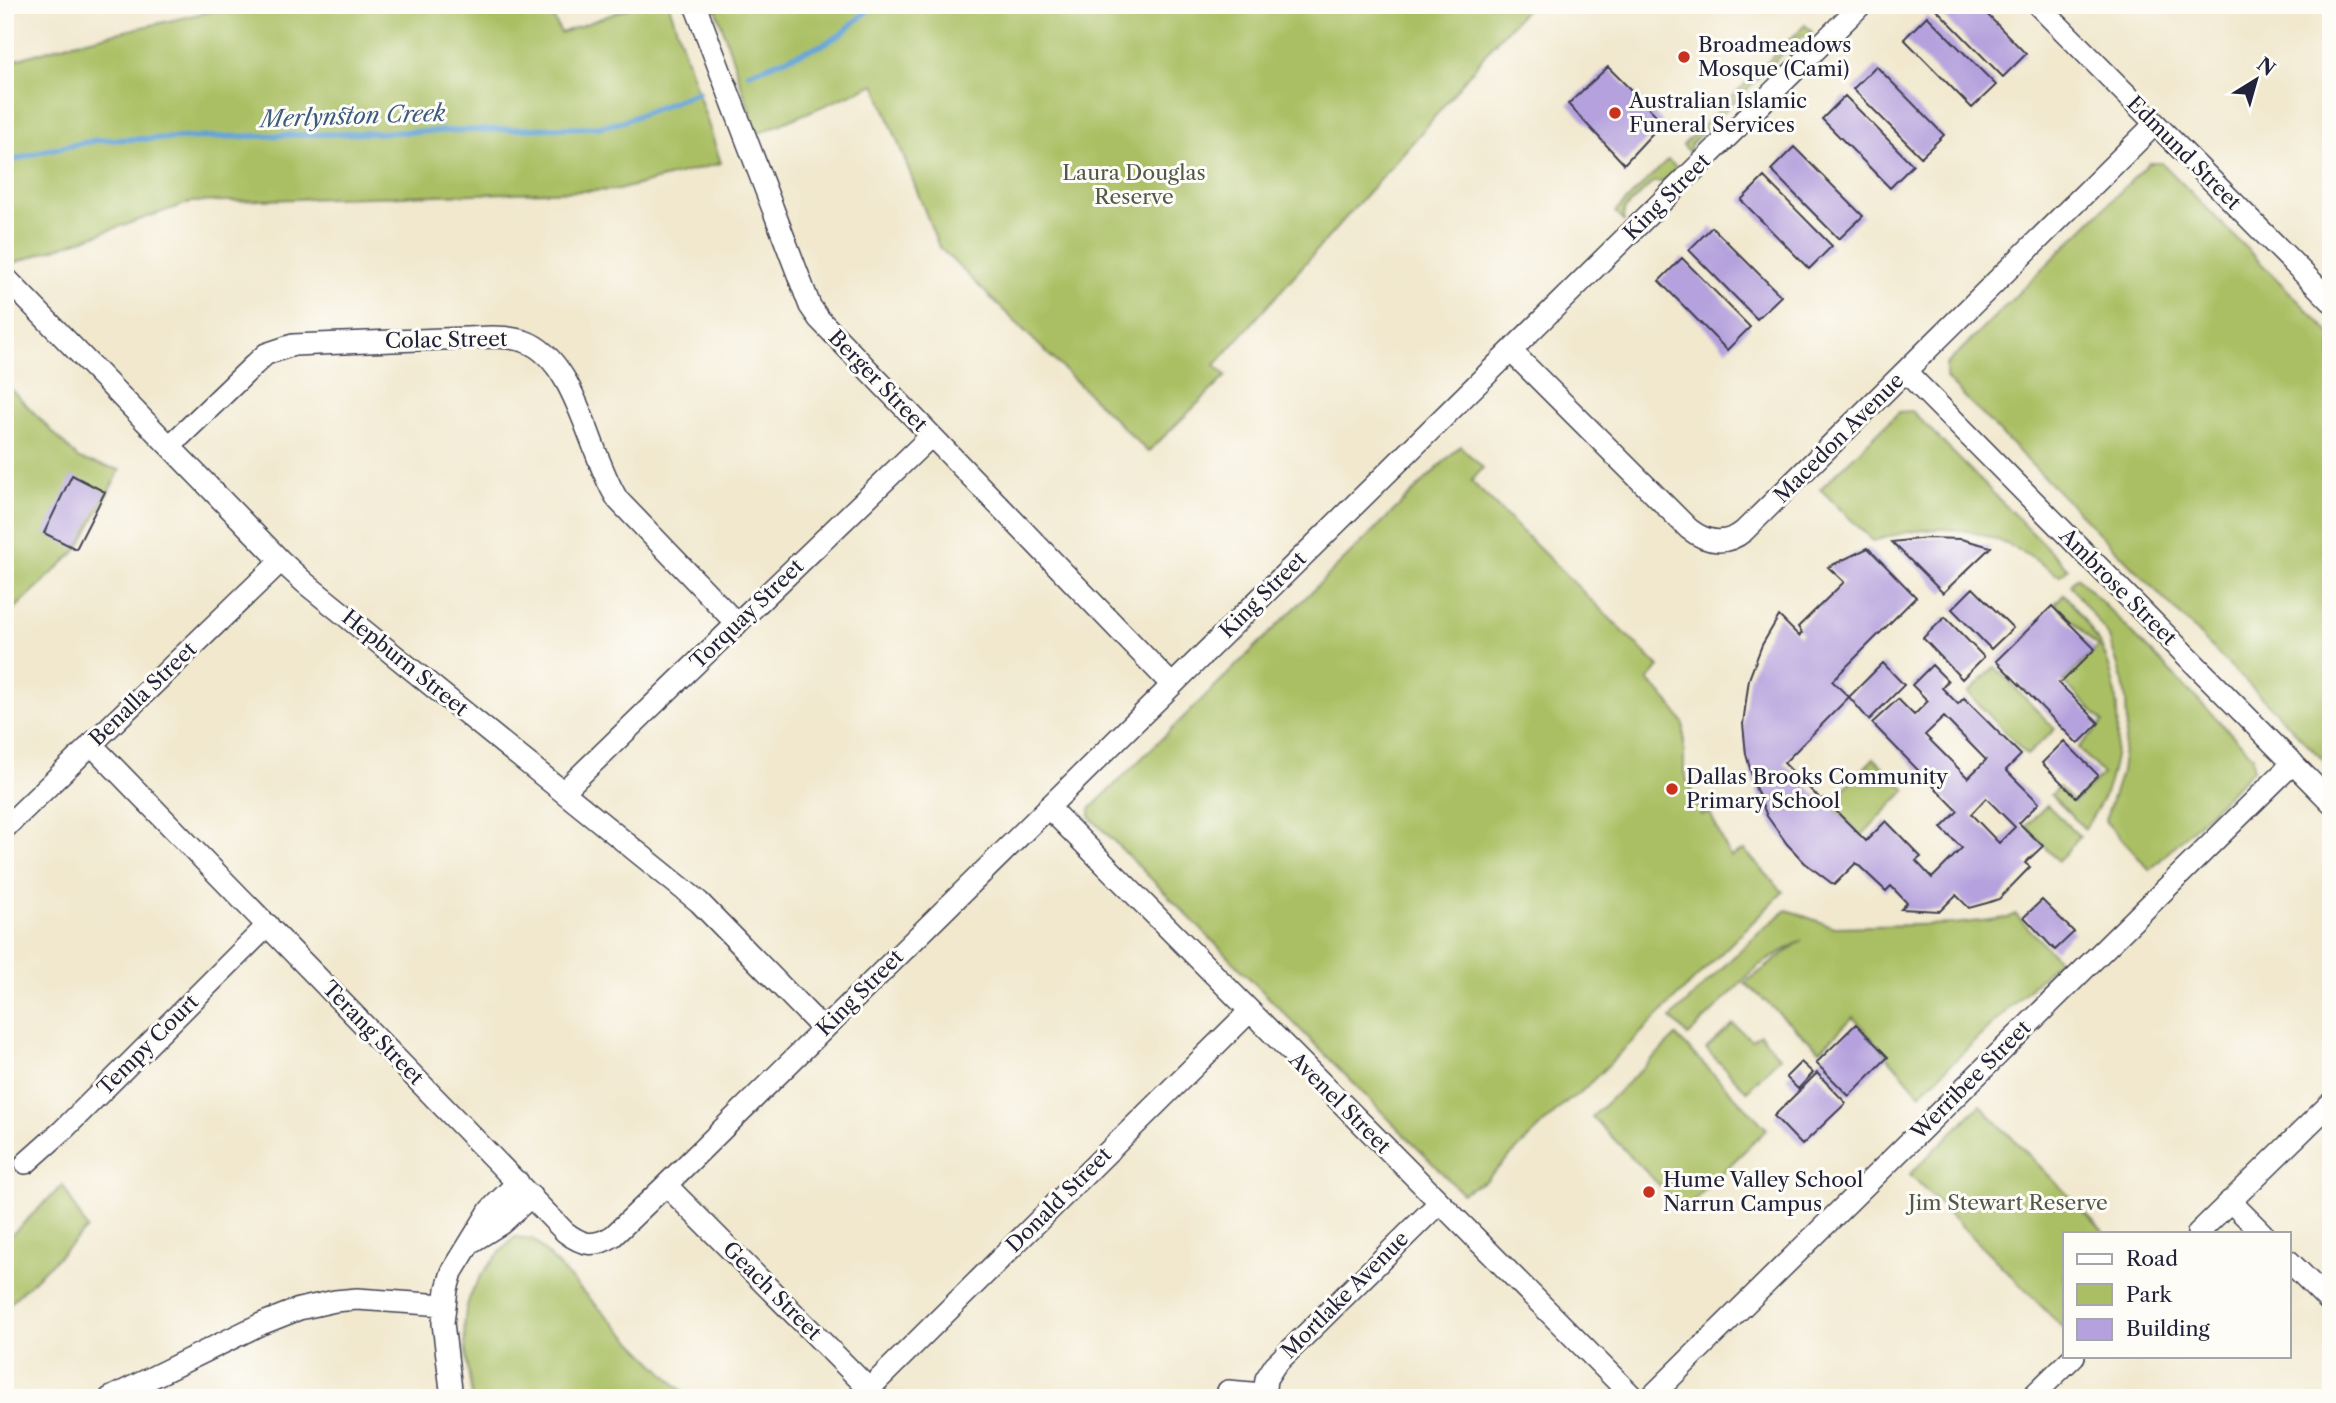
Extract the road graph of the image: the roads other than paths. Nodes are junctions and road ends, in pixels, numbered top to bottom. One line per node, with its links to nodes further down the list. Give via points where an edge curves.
1 (695, 5): 9 (street, Berger Street, via 810,306)
2 (1861, 5): 7 (street, King Street)
3 (2038, 5): 4 (street, Edmund Street)
4 (2155, 124): 6 (street, Edmund Street); 8 (street, Macedon Avenue)
5 (5, 277): 10 (street, Hepburn Street)
6 (2331, 301)
7 (1511, 351): 8 (street, Macedon Avenue, via 1689,529 1716,541 1733,539 1744,531); 13 (street, King Street)
8 (1906, 372): 15 (street, Ambrose Street)
9 (931, 436): 12 (street, Torquay Street); 13 (street, Berger Street)
10 (170, 446): 11 (street, Hepburn Street); 12 (street, Colac Street, via 266,354 279,348 492,337 526,342 550,357 564,375 618,500)
11 (281, 561): 14 (street, Benalla Street); 16 (street, Hepburn Street)
12 (737, 624): 16 (street, Torquay Street)
13 (1172, 685): 18 (street, King Street)
14 (91, 744): 19 (street, Benalla Street); 20 (street, Terang Street)
15 (2292, 764): 17 (street, Ambrose Street); 41 (street, Werribee Street)
16 (564, 792): 22 (street, Hepburn Street, via 699,902)
17 (2331, 802)
18 (1048, 807): 21 (street, Avenel Street); 22 (street, King Street)
19 (5, 828)
20 (268, 925): 24 (street, Tempy Court); 26 (street, Terang Street)
21 (1250, 1012): 28 (street, Avenel Street); 36 (street, Donald Street)
22 (823, 1029): 25 (street, King Street)
23 (2331, 1103): 27 (street)
24 (26, 1163)
25 (666, 1185): 26 (street, Terang Street, via 613,1236 594,1245 575,1240); 36 (street, Geach Street)
26 (524, 1189): 33 (street, via 502,1223 472,1242 453,1272)
27 (2230, 1202): 29 (street); 30 (street)
28 (1439, 1203): 37 (street, Mortlake Avenue, via 1275,1365 1266,1379); 40 (street, Avenel Street)
29 (2199, 1232)
30 (2261, 1232)
31 (2290, 1262): 32 (street)
32 (2331, 1303)
33 (444, 1305): 38 (street, via 357,1299 299,1309); 39 (street)
34 (2072, 1358): 42 (street)
35 (1228, 1391): 37 (street, Mortlake Avenue)
36 (873, 1393)
37 (1264, 1396)
38 (110, 1398)
39 (452, 1398)
40 (1634, 1398)
41 (1650, 1398)
42 (2031, 1398)

